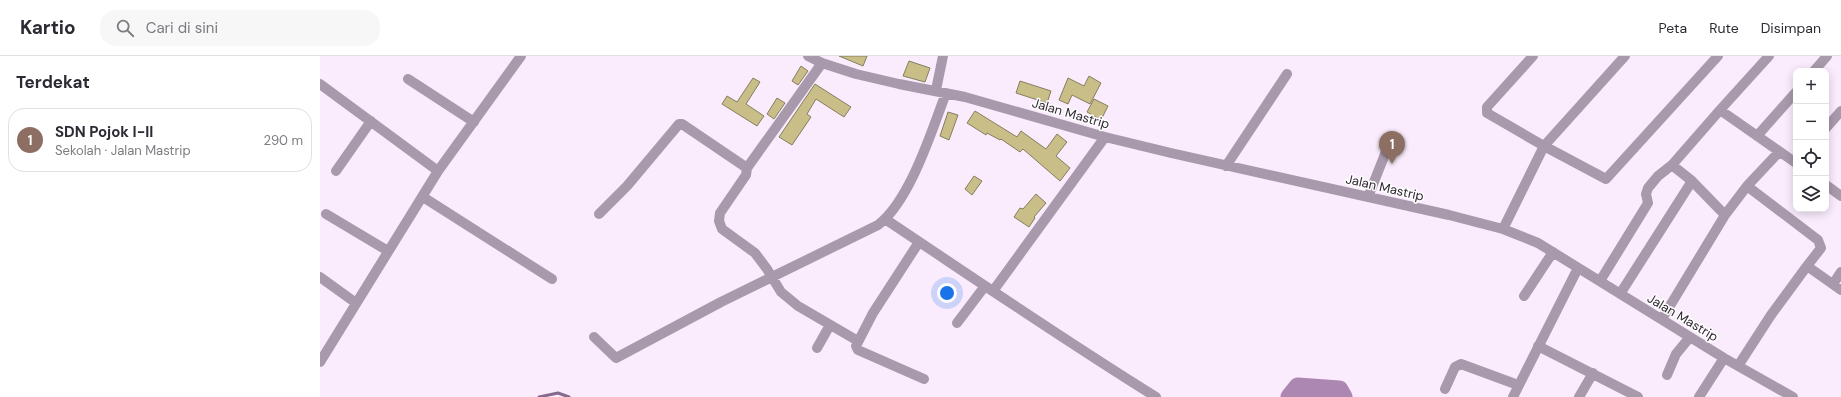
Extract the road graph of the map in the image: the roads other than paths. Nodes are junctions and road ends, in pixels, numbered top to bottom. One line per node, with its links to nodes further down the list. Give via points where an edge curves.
1 (521, 56): 19 (street)
2 (808, 56): 9 (street, Jalan Mastrip)
3 (943, 56): 14 (street)
4 (1533, 56): 24 (street, via 1486,111)
5 (1625, 56): 24 (street)
6 (1718, 56): 24 (street, via 1608,178 1603,178)
7 (1769, 56): 16 (street)
8 (1827, 56): 10 (street)
9 (822, 63): 14 (street, Jalan Mastrip, via 899,84); 29 (street)
10 (1817, 68)
11 (1287, 74): 28 (street)
12 (408, 79): 19 (street)
13 (320, 84): 18 (street)
14 (941, 91): 22 (street, Jalan Mastrip); 41 (street, via 908,185)
15 (1793, 95): 21 (street)
16 (1720, 110): 21 (street); 27 (street)
17 (1841, 110): 20 (street)
18 (371, 121): 30 (street); 31 (street)
19 (474, 122): 31 (street)
20 (1829, 124)
21 (1757, 136): 25 (street)
22 (1105, 137): 28 (street, Jalan Mastrip); 54 (street)
23 (1389, 144): 37 (street)
24 (1544, 146): 42 (street)
25 (1779, 152): 26 (street); 33 (street)
26 (1793, 160)
27 (1672, 165): 32 (street); 52 (street, via 1648,188 1648,203)
28 (1226, 166): 37 (street, Jalan Mastrip)
29 (747, 168): 39 (street, via 679,124 627,186); 49 (street, via 746,175 720,213 719,220 722,229 755,253)
30 (336, 171)
31 (438, 171): 36 (street)
32 (1692, 181): 40 (street); 55 (street)
33 (1747, 186): 40 (street); 46 (street, via 1818,240 1821,248)
34 (1829, 187): 35 (street)
35 (1841, 195)
36 (423, 197): 44 (street); 51 (street)
37 (1368, 197): 42 (street, Jalan Mastrip)
38 (326, 214): 44 (street)
39 (599, 214)
40 (1725, 215): 58 (street)
41 (885, 219): 43 (street); 49 (street, via 878,225)
42 (1503, 229): 45 (street, Jalan Mastrip)
43 (919, 242): 54 (street); 63 (street)
44 (388, 251): 57 (street)
45 (1553, 252): 47 (street, Jalan Mastrip); 56 (street)
46 (1807, 266): 53 (street); 68 (street)
47 (1578, 268): 52 (street, Jalan Mastrip); 64 (street)
48 (1841, 272): 53 (street)
49 (770, 274): 60 (street, via 781,292 791,301); 61 (street, via 721,302 612,355)
50 (320, 277): 57 (street)
51 (552, 279)
52 (1600, 282): 55 (street, Jalan Mastrip)
53 (1837, 287)
54 (989, 288): 59 (street); 74 (street, via 1074,347)
55 (1620, 294): 58 (street, Jalan Mastrip)
56 (1524, 296)
57 (356, 303): 67 (street)
58 (1662, 319): 62 (street, Jalan Mastrip)
59 (957, 323)
60 (830, 325): 63 (street); 65 (street)
61 (594, 337)
62 (1690, 337): 66 (street, Jalan Mastrip); 70 (street, via 1676,354)
63 (858, 341): 71 (street, via 858,350)
64 (1538, 346): 69 (street); 72 (street)
65 (817, 348)
66 (1724, 358): 68 (street, Jalan Mastrip); 78 (street)
67 (320, 362)
68 (1738, 366): 79 (street, Jalan Mastrip)
69 (1593, 373): 76 (street); 77 (street)
70 (1667, 375)
71 (924, 379)
72 (1518, 385): 73 (street, via 1461,364 1455,367); 75 (street)
73 (1445, 389)
74 (1156, 397)
75 (1513, 397)
76 (1580, 397)
77 (1638, 397)
78 (1699, 397)
79 (1793, 397)

